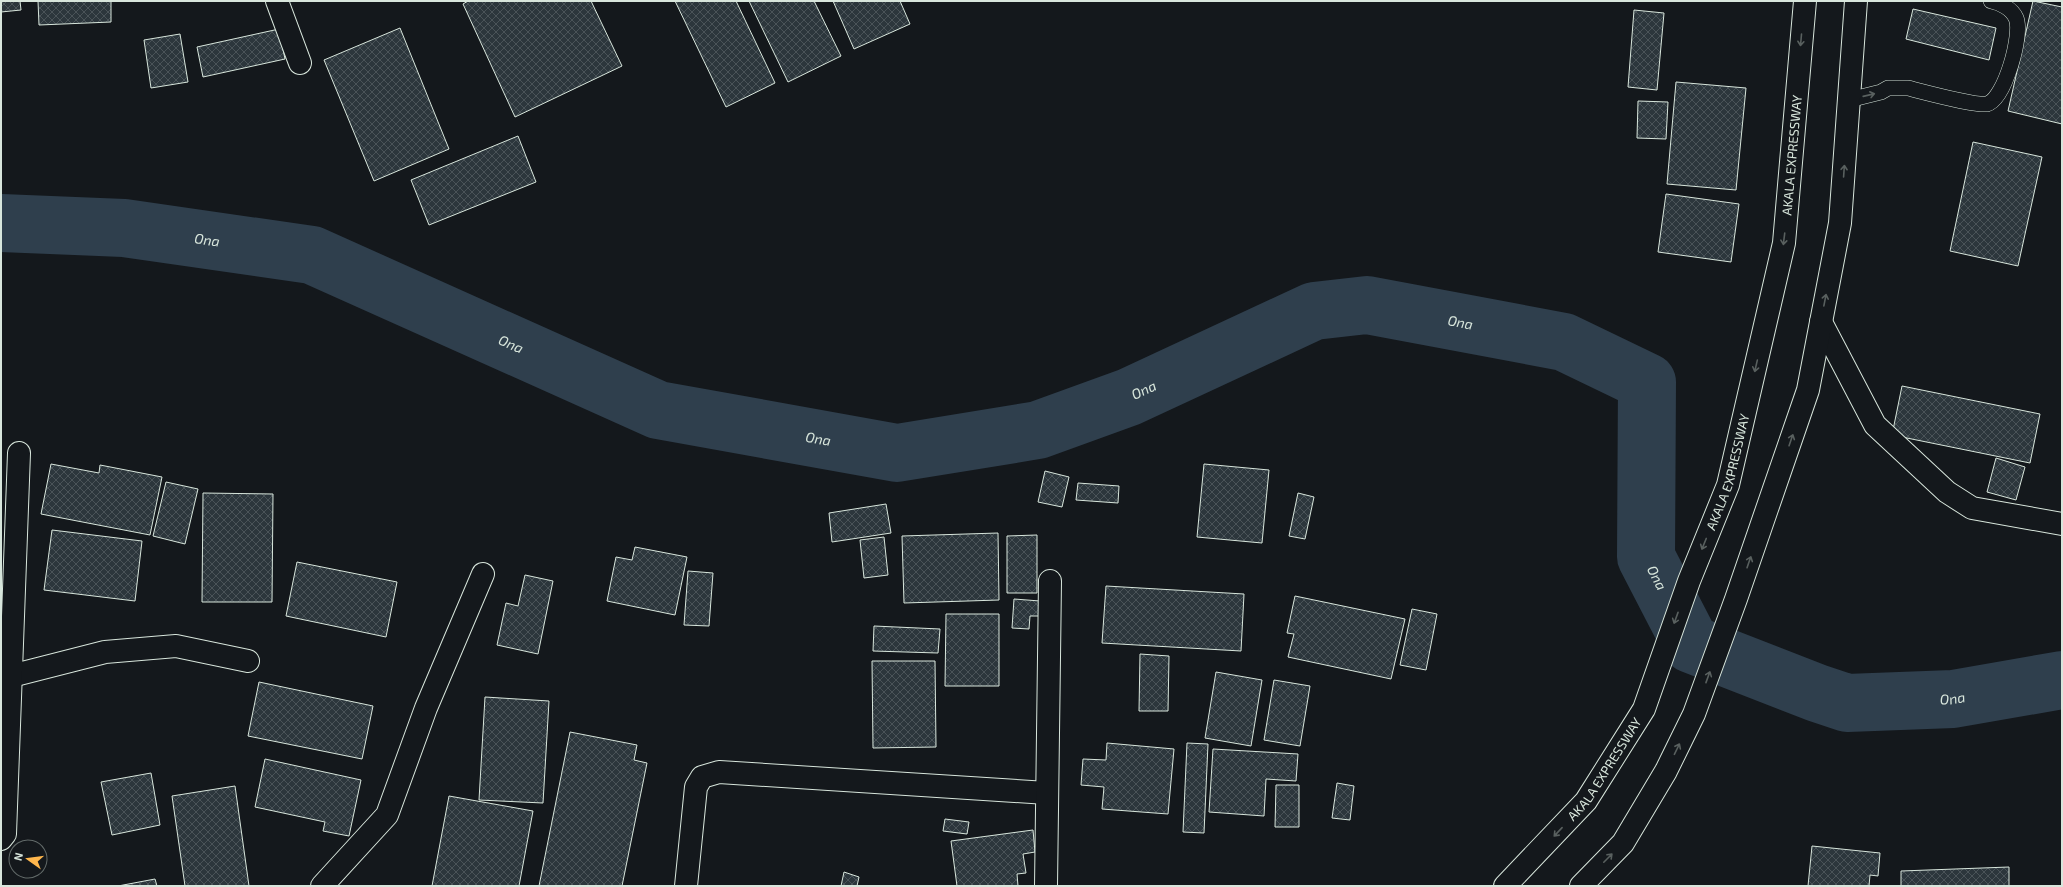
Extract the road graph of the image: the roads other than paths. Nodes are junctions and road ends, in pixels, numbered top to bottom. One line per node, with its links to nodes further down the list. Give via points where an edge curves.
1 (277, 1): 5 (street)
2 (1805, 1): 19 (street, AKALA EXPRESSWAY, one-way to 19, via 1784,243 1728,485 1689,581 1644,709 1586,802)
3 (1856, 1): 6 (street)
4 (1991, 1): 6 (lane, one-way to 4, via 1888,88 1908,88 1980,104 1993,101 2008,76 2017,31 2016,19 2011,10)
5 (300, 62)
6 (1849, 100): 7 (street, one-way to 6, via 1840,223)
7 (1821, 322): 9 (street, via 1875,425 1947,492 1972,508); 20 (street, one-way to 7, via 1623,843 1666,771 1694,714 1808,390)
8 (19, 453): 13 (street)
9 (2062, 524)
10 (483, 574): 16 (street, via 426,708 387,815)
11 (1050, 581): 14 (street)
12 (248, 661): 13 (street, via 176,646 105,652)
13 (11, 676): 15 (street, via 5,834)
14 (1047, 793): 17 (street, via 719,772 702,777 696,787); 18 (street)
15 (1, 839)
16 (322, 886)
17 (686, 886)
18 (1046, 886)
19 (1505, 886)
20 (1580, 886)

